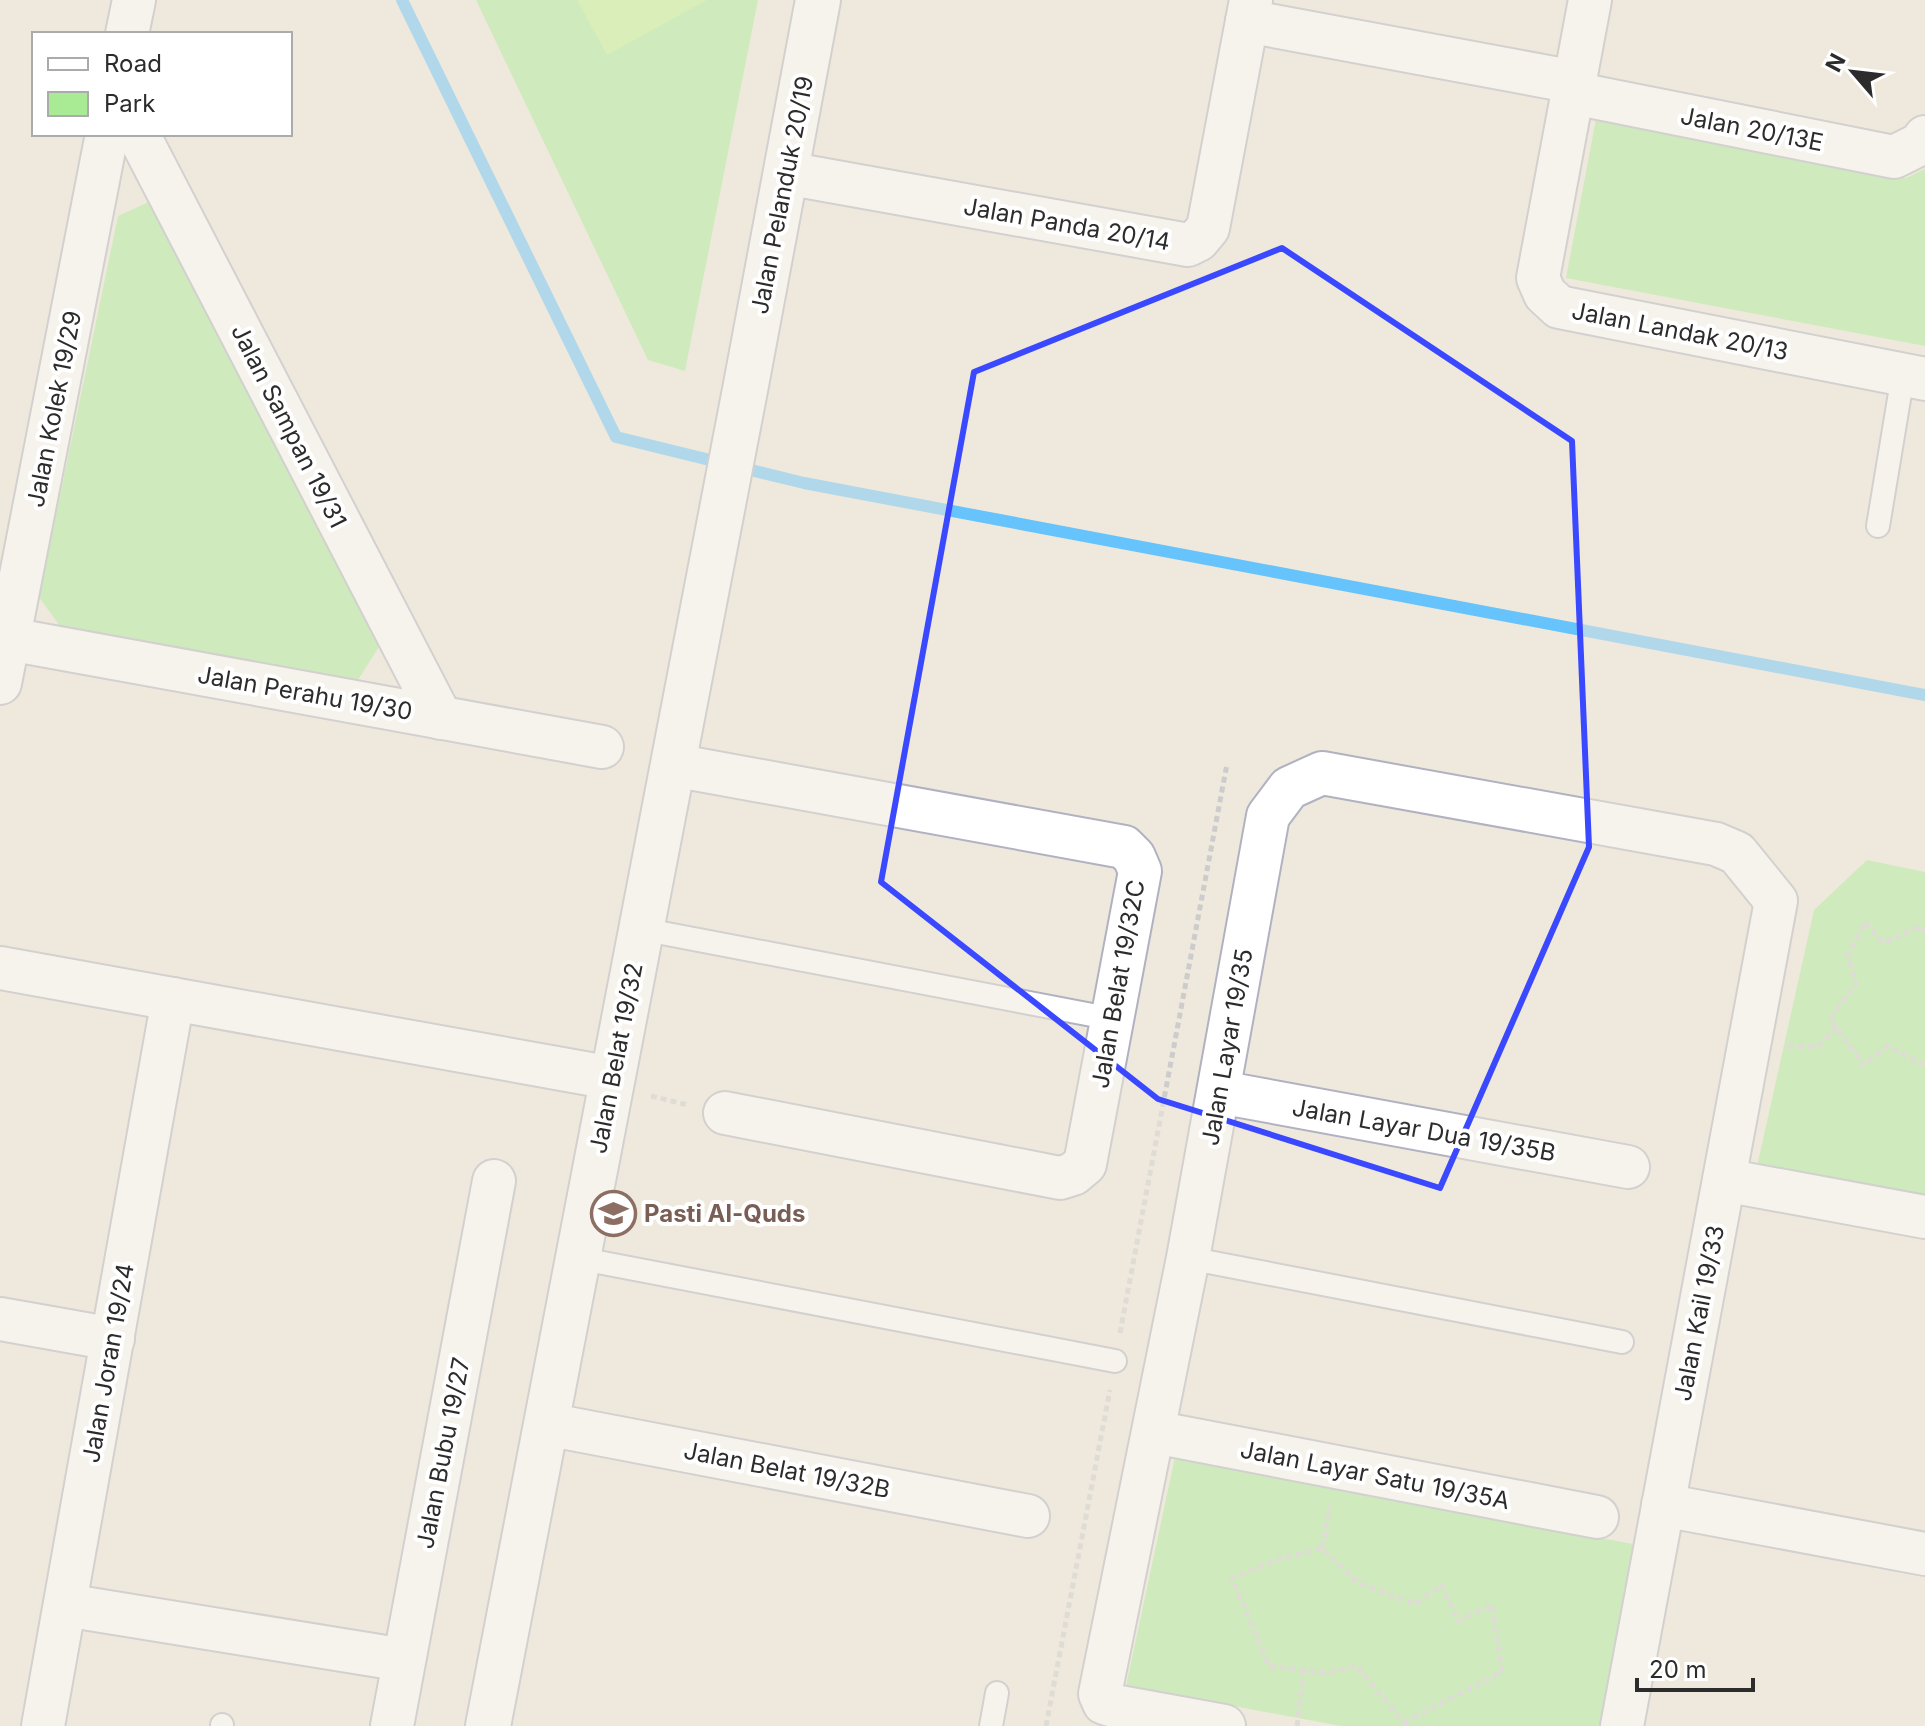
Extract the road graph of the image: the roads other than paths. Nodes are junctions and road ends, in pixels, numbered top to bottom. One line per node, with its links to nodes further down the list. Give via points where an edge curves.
1 (134, 0): 5 (street)
2 (818, 0): 10 (street, Jalan Pelanduk 20/19)
3 (1590, 0): 6 (street, Jalan Landak 20/13)
4 (1249, 10): 6 (street, Jalan 20/13E); 10 (street, Jalan Panda 20/14, via 1208,228 1188,245)
5 (127, 32)
6 (1574, 87): 9 (street, Jalan 20/13E, via 1894,157); 11 (street, Jalan Landak 20/13, via 1538,278 1559,307)
7 (107, 136): 14 (street, Jalan Kolek 19/29)
8 (139, 136): 16 (street, Jalan Sampan 19/31)
9 (1925, 137)
10 (786, 173): 12 (street, Jalan Pelanduk 20/19)
11 (1914, 377): 13 (lane)
12 (745, 390): 18 (street, Jalan Belat 19/32)
13 (1878, 526)
14 (9, 639): 15 (street, Jalan Kolek 19/29); 16 (street, Jalan Perahu 19/30)
15 (0, 683)
16 (441, 718): 17 (street, Jalan Perahu 19/30)
17 (602, 747)
18 (673, 765): 20 (street, Jalan Belat 19/32); 23 (street, Jalan Belat 19/32C, via 1124,847 1140,871)
19 (1776, 901): 25 (street, Jalan Layar 19/35, via 1737,853 1716,844 1322,773 1289,788 1268,816); 28 (street, Jalan Kail 19/33)
20 (641, 929): 23 (lane); 24 (street, Jalan Belat 19/32)
21 (0, 968): 22 (street)
22 (173, 999): 24 (street); 34 (street, Jalan Joran 19/24)
23 (1113, 1019): 26 (street, Jalan Belat 19/32C, via 1085,1164 1060,1178)
24 (611, 1082): 31 (street, Jalan Belat 19/32)
25 (1219, 1092): 27 (street, Jalan Layar Dua 19/35B); 32 (street, Jalan Layar 19/35)
26 (725, 1113)
27 (1628, 1167)
28 (1724, 1180): 30 (street); 39 (street, Jalan Kail 19/33)
29 (494, 1181): 44 (street, Jalan Bubu 19/27)
30 (1925, 1217)
31 (577, 1258): 36 (lane); 37 (street, Jalan Belat 19/32)
32 (1188, 1258): 35 (lane); 38 (street, Jalan Layar 19/35)
33 (0, 1319): 34 (street)
34 (113, 1339): 43 (street, Jalan Joran 19/24)
35 (1622, 1342)
36 (1115, 1361)
37 (546, 1424): 40 (street, Jalan Belat 19/32B); 48 (street, Jalan Belat 19/32)
38 (1154, 1432): 41 (street, Jalan Layar Satu 19/35A); 50 (street, Jalan Layar 19/35, via 1100,1694 1104,1703 1114,1706)
39 (1663, 1505): 42 (street); 51 (street, Jalan Kail 19/33)
40 (1028, 1516)
41 (1597, 1517)
42 (1925, 1554)
43 (65, 1605): 44 (street); 46 (street, Jalan Joran 19/24)
44 (404, 1660): 47 (street, Jalan Bubu 19/27)
45 (997, 1693): 49 (lane)
46 (43, 1726)
47 (392, 1726)
48 (488, 1726)
49 (991, 1726)
50 (1224, 1726)
51 (1622, 1726)

